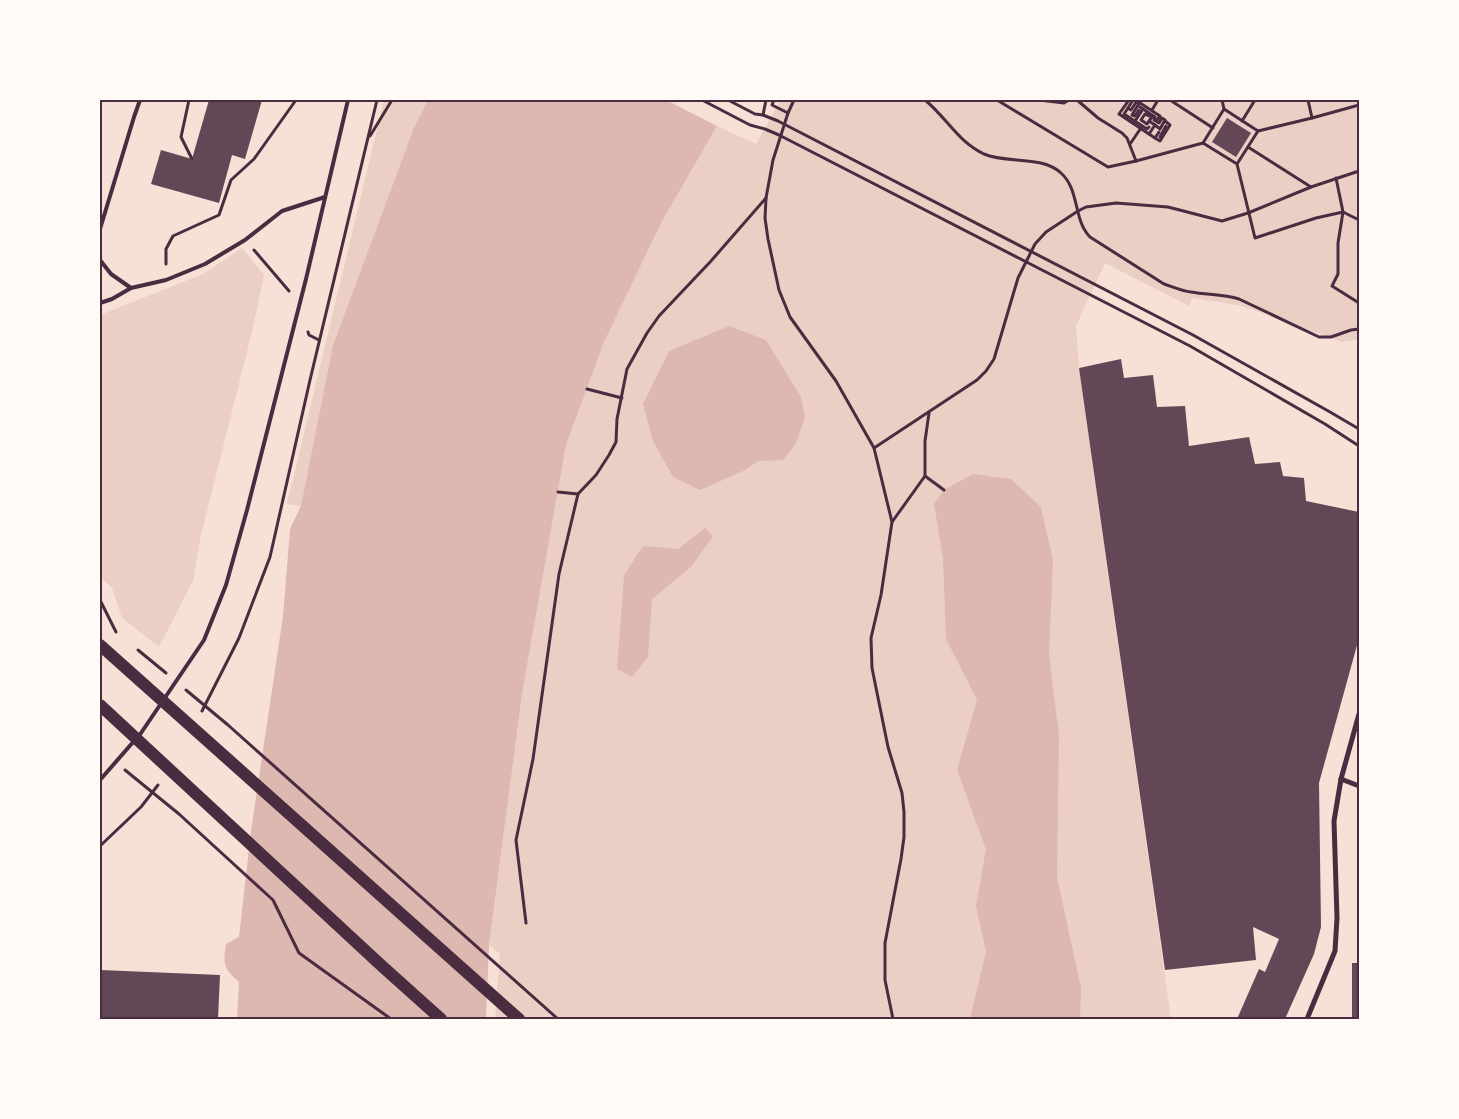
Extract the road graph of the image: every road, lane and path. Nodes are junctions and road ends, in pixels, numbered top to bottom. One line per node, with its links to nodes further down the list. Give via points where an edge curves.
1 (140, 100): 59 (lane)
2 (189, 100): 47 (path, via 181,137)
3 (296, 100): 62 (path, via 254,159 231,180 219,215 174,236 166,249)
4 (348, 100): 53 (lane)
5 (377, 100): 43 (path)
6 (392, 100): 43 (path)
7 (702, 100): 73 (path, via 750,125 779,135 1190,346)
8 (728, 100): 31 (path)
9 (766, 100): 31 (path)
10 (774, 100): 30 (path, via 772,105)
11 (794, 100): 30 (path)
12 (925, 100): 55 (path, via 967,144 982,153 996,158 1035,162 1061,173 1076,199)
13 (997, 100): 48 (path, via 1108,167)
14 (1039, 100): 15 (path, via 1064,103)
15 (1069, 100)
16 (1077, 100): 45 (path, via 1122,133)
17 (1129, 100): 38 (path, via 1119,114)
18 (1133, 100): 26 (path)
19 (1158, 100): 28 (path)
20 (1170, 100): 39 (path)
21 (1222, 100): 29 (path)
22 (1255, 100): 35 (path)
23 (1308, 100): 32 (path)
24 (1140, 102): 26 (path, via 1137,101 1131,110); 27 (path, via 1130,114 1134,116); 28 (path)
25 (1359, 105): 32 (path)
26 (1128, 108): 33 (path, via 1124,114)
27 (1141, 109): 33 (path); 41 (path, via 1155,117)
28 (1152, 110): 41 (path, via 1160,116)
29 (1224, 110): 35 (path); 39 (path)
30 (788, 113): 54 (path)
31 (763, 115): 72 (path, via 1193,335)
32 (1312, 118): 40 (path)
33 (1135, 121): 37 (path, via 1147,129)
34 (1149, 121): 41 (path)
35 (1242, 121): 40 (path)
36 (1169, 125): 41 (path); 41 (path, via 1162,118); 41 (path, via 1160,141)
37 (1149, 127)
38 (1141, 128): 42 (path); 45 (path)
39 (1213, 128): 44 (path)
40 (1258, 130): 46 (path)
41 (1157, 131): 42 (path); 42 (path)
42 (1149, 134)
43 (368, 139): 68 (path)
44 (1203, 143): 48 (path); 49 (path)
45 (1130, 144): 48 (path)
46 (1248, 147): 49 (path); 52 (path)
47 (192, 159)
48 (1136, 162)
49 (1237, 164): 57 (path)
50 (1359, 171): 51 (path)
51 (1336, 178): 52 (path); 56 (path)
52 (1312, 188): 57 (path)
53 (325, 196): 60 (lane, via 282,211); 65 (lane)
54 (766, 198): 70 (path, via 659,316 627,369); 74 (path, via 768,239 779,290 790,317 836,381)
55 (1078, 212): 57 (path, via 1086,207 1116,203 1168,207 1222,221); 67 (path, via 1083,230 1090,237 1164,284 1191,292 1239,299 1319,337 1332,337); 71 (path, via 1046,232 1035,244 1018,278 1000,342 986,370 977,380)
56 (1343, 212): 57 (path, via 1255,238); 58 (path); 66 (path, via 1338,274 1332,286)
57 (1248, 213)
58 (1359, 220)
59 (100, 229)
60 (245, 240): 62 (lane, via 205,264); 65 (path)
61 (100, 260): 63 (lane, via 111,274)
62 (166, 280): 63 (lane)
63 (130, 288): 64 (lane)
64 (100, 303)
65 (300, 303): 68 (path, via 309,335); 91 (lane, via 234,560 204,640 141,733)
66 (1359, 303)
67 (1359, 329)
68 (319, 340): 86 (path, via 270,557 239,638)
69 (587, 390): 70 (path)
70 (622, 398): 78 (path, via 616,442 596,475)
71 (929, 412): 74 (path); 75 (path)
72 (1359, 429)
73 (1359, 446)
74 (874, 448): 79 (path)
75 (925, 476): 76 (path); 79 (path)
76 (944, 490)
77 (558, 492): 78 (path)
78 (578, 494): 93 (path, via 559,574 533,760 516,840)
79 (892, 522): 98 (path, via 871,638 877,698 902,792 904,812 901,859 885,943 884,980)
80 (100, 600): 81 (path, via 115,632)
81 (123, 638)
82 (102, 647): 96 (main road)
83 (138, 650): 84 (path)
84 (168, 675)
85 (183, 688): 97 (path)
86 (209, 694)
87 (100, 705): 95 (main road)
88 (1359, 714): 90 (street)
89 (124, 770): 94 (path, via 179,814 273,900 299,953)
90 (1341, 779): 92 (street); 99 (street, via 1334,821 1335,952)
91 (100, 780)
92 (1359, 786)
93 (526, 923)
94 (391, 1019)
95 (441, 1019)
96 (519, 1019)
97 (558, 1019)
98 (893, 1019)
99 (1307, 1019)

